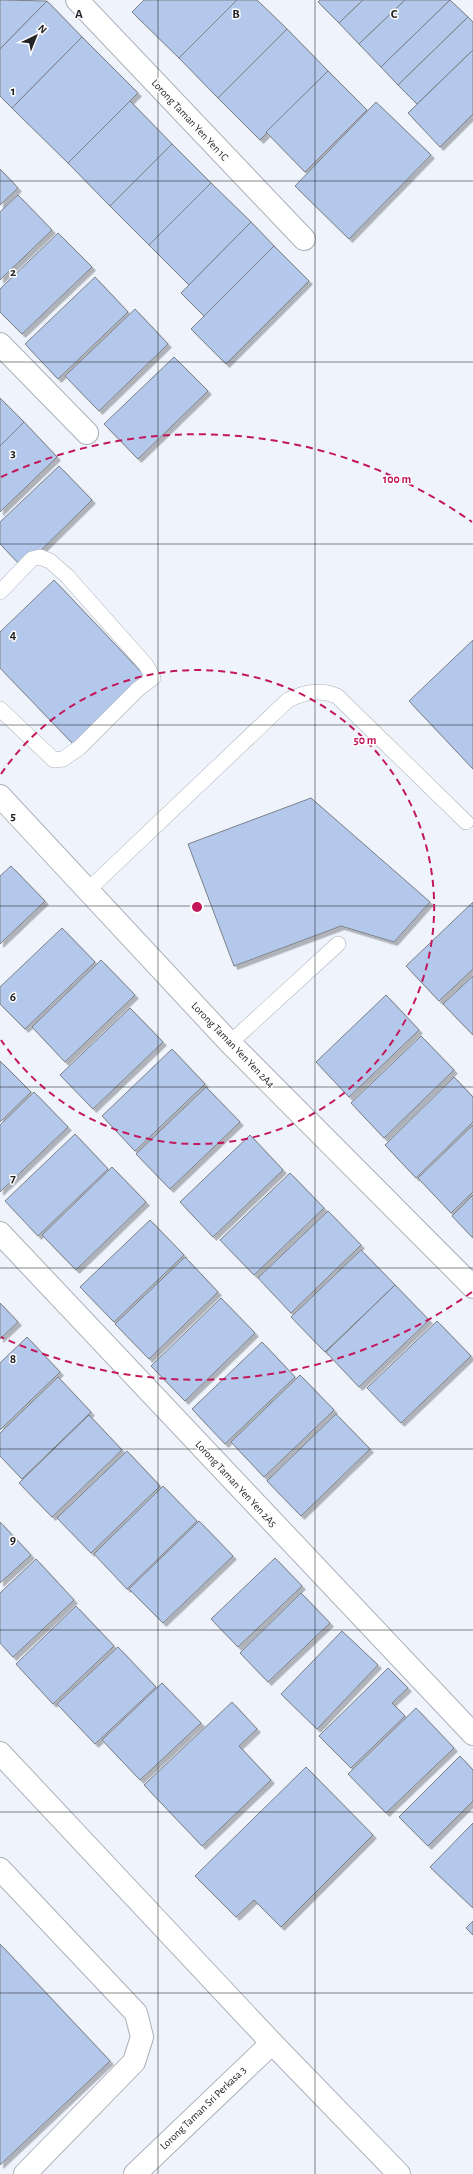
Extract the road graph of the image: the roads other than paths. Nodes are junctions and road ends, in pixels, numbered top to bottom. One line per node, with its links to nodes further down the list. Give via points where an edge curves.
1 (76, 0): 2 (street, Lorong Taman Yen Yen 1C)
2 (304, 239)
3 (0, 344): 4 (street)
4 (87, 433)
5 (0, 592): 6 (lane, via 32,559 40,557 50,561 67,576 146,665 153,678 138,689 79,748 63,759 54,760)
6 (0, 709)
7 (0, 796): 9 (street, Lorong Taman Yen Yen 2A4)
8 (466, 822): 9 (lane, via 337,696 326,692 303,693 288,700)
9 (88, 890): 11 (street, Lorong Taman Yen Yen 2A4)
10 (338, 944): 11 (lane)
11 (230, 1043): 13 (street, Lorong Taman Yen Yen 2A4)
12 (0, 1233): 14 (street, Lorong Taman Yen Yen 2A5)
13 (473, 1287)
14 (473, 1734)
15 (0, 1753): 17 (street)
16 (0, 1869): 18 (street, via 136,2013 142,2037 134,2062)
17 (272, 2043): 19 (street, Lorong Taman Sri Perkasa 3); 20 (street)
18 (25, 2174)
19 (135, 2174)
20 (399, 2174)

